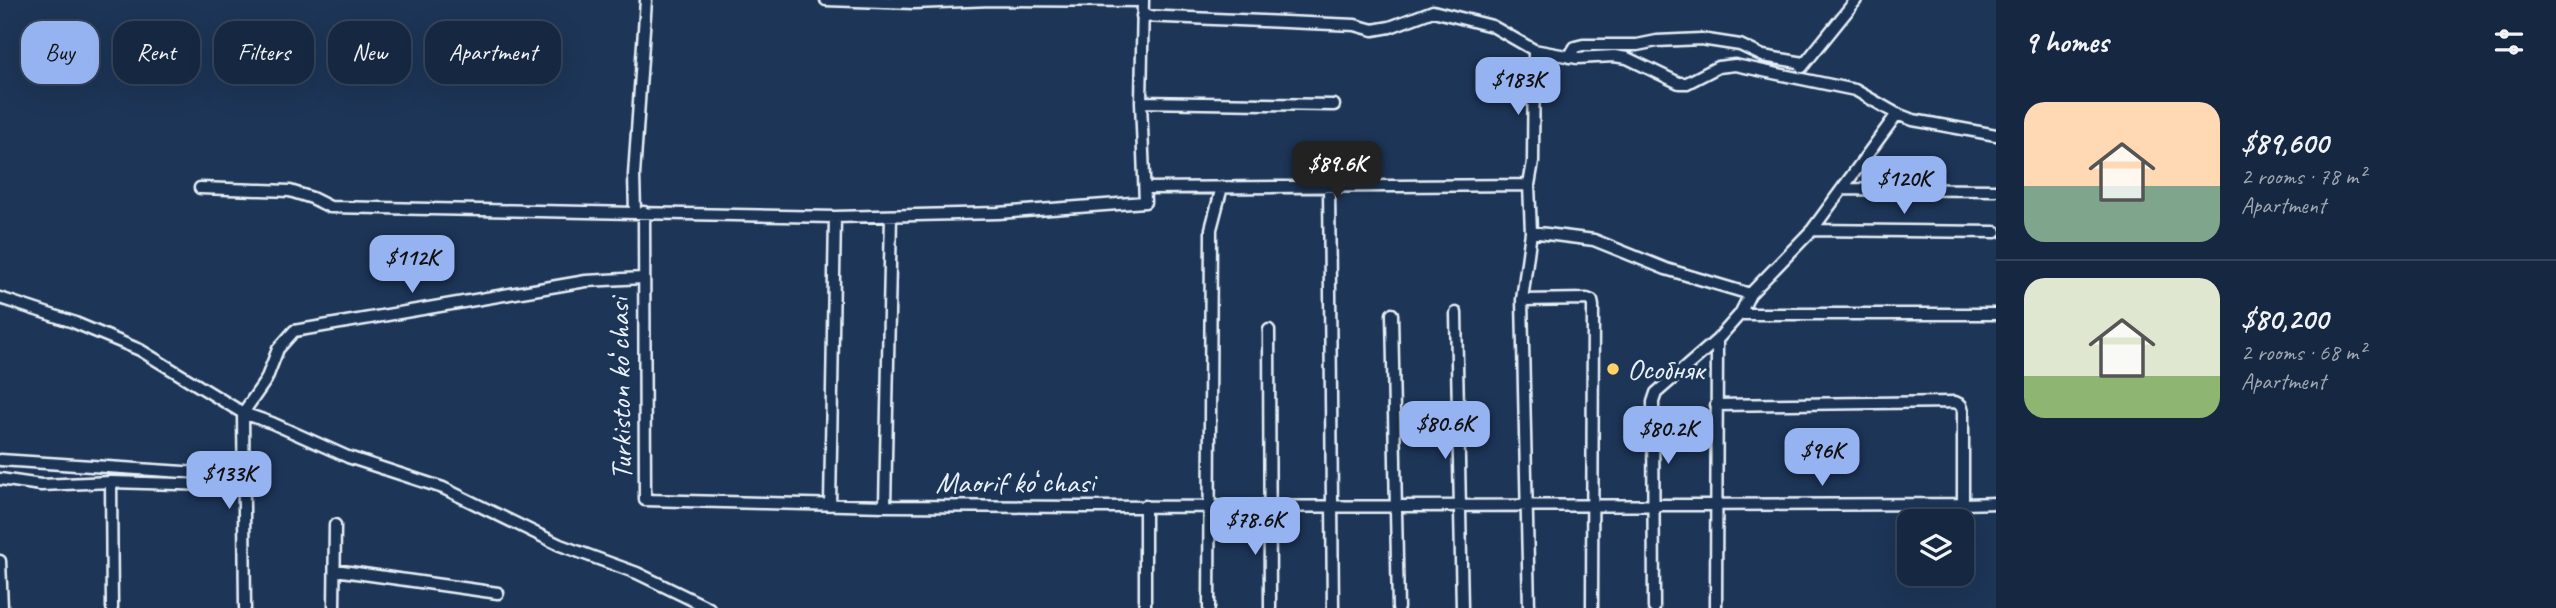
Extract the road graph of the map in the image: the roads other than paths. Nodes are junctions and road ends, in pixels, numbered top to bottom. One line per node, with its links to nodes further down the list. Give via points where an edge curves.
1 (646, 0): 21 (street, via 635,175)
2 (1143, 0): 4 (street); 5 (street)
3 (1856, 0): 8 (street)
4 (829, 1)
5 (1142, 16): 6 (street, via 1355,25 1373,30 1433,11 1492,26); 10 (street)
6 (1534, 50): 7 (street); 14 (street)
7 (1569, 57): 8 (street, via 1575,47 1583,45 1701,39); 9 (street, via 1627,58 1679,83 1726,65)
8 (1804, 63): 9 (street)
9 (1796, 76): 12 (street, via 1855,90)
10 (1141, 102): 11 (street); 18 (street)
11 (1334, 105)
12 (1897, 114): 13 (street); 19 (street)
13 (1996, 135)
14 (1529, 185): 15 (street); 25 (street)
15 (1329, 186): 16 (street); 48 (street)
16 (1222, 187): 18 (street); 53 (street, via 1211,229)
17 (200, 188): 21 (street, via 290,191 330,207)
18 (1145, 188): 22 (street, via 1145,202)
19 (1844, 189): 20 (street); 24 (street)
20 (1996, 190)
21 (640, 212): 23 (street); 27 (street)
22 (891, 216): 23 (street); 51 (street)
23 (835, 217): 47 (street)
24 (1812, 230): 26 (street); 28 (street)
25 (1531, 232): 28 (street, via 1594,240 1667,269); 30 (street)
26 (1996, 232)
27 (643, 278): 38 (street, Turkiston koʻchasi, via 586,281 294,331 278,349 266,380); 47 (street, Turkiston koʻchasi, via 645,500)
28 (1750, 294): 33 (street)
29 (0, 299): 38 (street, via 140,349)
30 (1522, 300): 49 (street); 50 (street, via 1592,301)
31 (1456, 313): 56 (street)
32 (1392, 314): 55 (street)
33 (1740, 314): 34 (street); 36 (street)
34 (1996, 314)
35 (1269, 330): 54 (street)
36 (1717, 340): 37 (street); 44 (street, via 1656,393)
37 (1716, 405): 45 (street); 46 (street, via 1955,402 1963,411)
38 (243, 414): 41 (street); 65 (street, via 348,457 443,488 560,545 637,573)
39 (0, 460): 41 (street)
40 (0, 479): 42 (street, via 41,485)
41 (245, 481): 42 (street); 63 (street)
42 (111, 482): 62 (street)
43 (1996, 503): 46 (street, Maorif koʻchasi)
44 (1653, 504): 45 (street, Maorif koʻchasi); 50 (street, Maorif koʻchasi); 74 (street)
45 (1716, 504): 46 (street, Maorif koʻchasi); 75 (street)
46 (1963, 504)
47 (830, 505): 51 (street, Turkiston koʻchasi)
48 (1334, 505): 54 (street, Maorif koʻchasi); 55 (street, Maorif koʻchasi); 69 (street)
49 (1527, 505): 50 (street, Maorif koʻchasi); 56 (street, Maorif koʻchasi); 72 (street)
50 (1591, 505): 73 (street)
51 (885, 506): 52 (street, Maorif koʻchasi)
52 (1145, 506): 53 (street, Maorif koʻchasi); 66 (street)
53 (1209, 506): 54 (street, Maorif koʻchasi); 67 (street)
54 (1271, 506): 68 (street)
55 (1395, 506): 56 (street, Maorif koʻchasi); 70 (street)
56 (1461, 506): 71 (street)
57 (335, 525): 59 (street)
58 (0, 561): 61 (street)
59 (335, 570): 60 (street); 64 (street)
60 (498, 593)
61 (2, 608)
62 (112, 608)
63 (245, 608)
64 (334, 608)
65 (709, 608)
66 (1145, 608)
67 (1209, 608)
68 (1270, 608)
69 (1334, 608)
70 (1398, 608)
71 (1462, 608)
72 (1529, 608)
73 (1592, 608)
74 (1654, 608)
75 (1716, 608)

